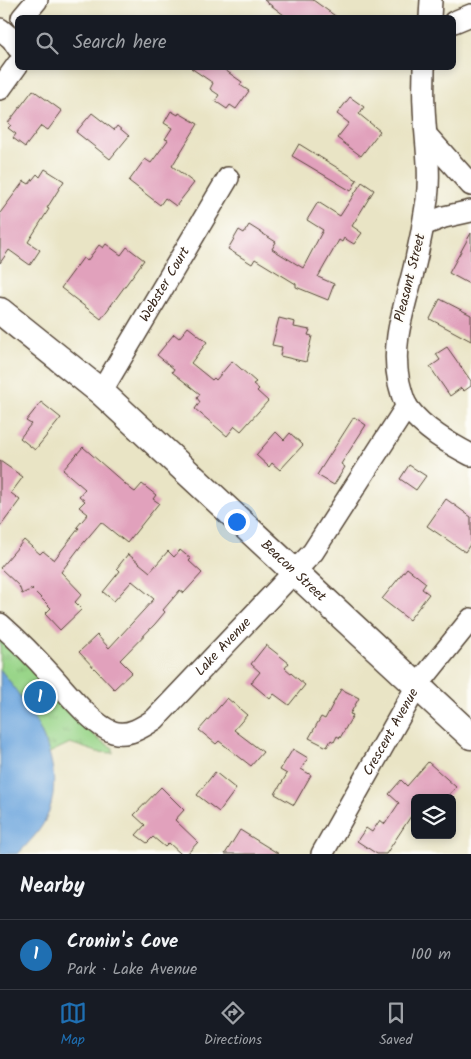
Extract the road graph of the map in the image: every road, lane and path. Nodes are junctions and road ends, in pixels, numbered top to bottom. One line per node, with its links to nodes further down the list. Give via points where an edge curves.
1 (37, 0): 3 (street)
2 (431, 0): 4 (street)
3 (24, 15)
4 (430, 15)
5 (471, 15): 6 (street)
6 (456, 21)
7 (15, 68): 9 (street)
8 (424, 70): 10 (street, Pleasant Street)
9 (0, 89)
10 (428, 137): 12 (street); 14 (street, Pleasant Street, via 428,197)
11 (228, 178): 16 (street, Webster Court)
12 (471, 185)
13 (471, 211): 14 (street)
14 (423, 224): 17 (street, Pleasant Street, via 395,351 398,377)
15 (0, 311): 16 (main road, Beacon Street)
16 (101, 392): 19 (main road, Beacon Street)
17 (407, 406): 18 (street, Pleasant Street, via 444,440); 19 (street, Lake Avenue, via 318,545)
18 (471, 455)
19 (295, 571): 21 (street, Lake Avenue, via 155,719 127,733 113,732 96,721); 22 (main road, Beacon Street)
20 (471, 619): 22 (street, Crescent Avenue)
21 (0, 624)
22 (417, 686): 23 (main road, Beacon Street); 24 (street, Crescent Avenue)
23 (471, 736)
24 (322, 854)

